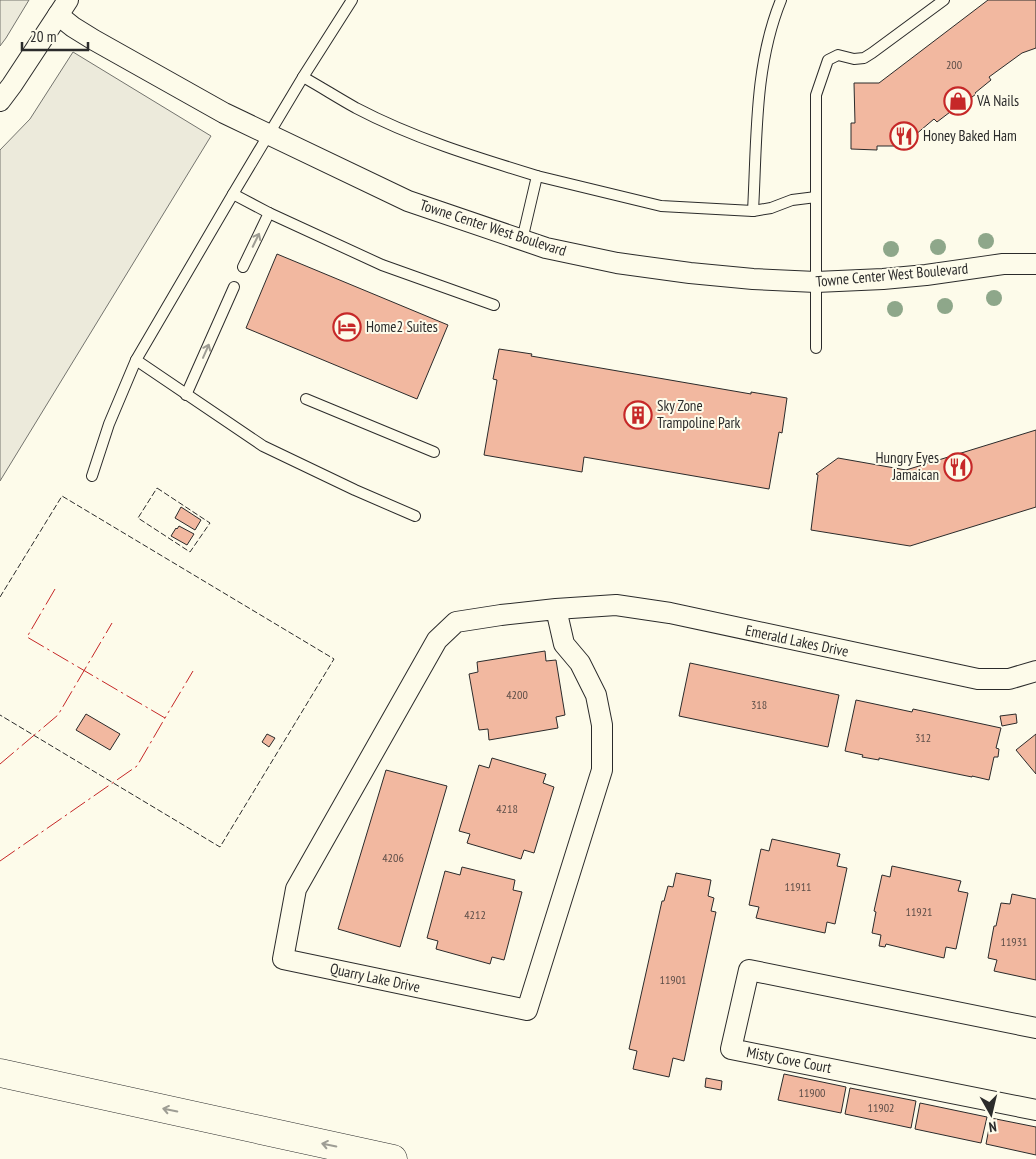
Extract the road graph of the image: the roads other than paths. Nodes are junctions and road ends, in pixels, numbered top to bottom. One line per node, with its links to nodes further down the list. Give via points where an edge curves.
1 (352, 0): 5 (lane)
2 (781, 0): 11 (lane, via 767,44 759,93)
3 (944, 0): 10 (lane, via 864,58 838,55 828,60 816,95)
4 (63, 7): 6 (street); 7 (street, Towne Center West Boulevard, via 73,27)
5 (303, 76): 7 (lane); 8 (lane, via 357,108 412,133)
6 (0, 101)
7 (269, 135): 9 (lane); 13 (street, Towne Center West Boulevard, via 408,201)
8 (536, 176): 11 (lane, via 661,206); 13 (lane)
9 (232, 194): 12 (lane); 22 (lane)
10 (816, 197): 11 (lane); 18 (lane)
11 (753, 211)
12 (269, 213): 17 (lane, one-way to 12); 20 (lane, via 382,265)
13 (522, 240): 18 (street, Towne Center West Boulevard, via 617,263 672,271)
14 (1036, 252): 15 (street, Towne Center West Boulevard)
15 (1003, 264): 16 (street, Towne Center West Boulevard); 18 (street, Towne Center West Boulevard, via 918,276)
16 (1036, 264)
17 (243, 267)
18 (816, 282): 21 (lane)
19 (234, 287): 23 (lane, one-way to 19)
20 (494, 305)
21 (816, 348)
22 (136, 360): 23 (lane); 26 (lane, via 109,424)
23 (186, 395): 27 (lane, via 263,446)
24 (306, 399): 25 (lane)
25 (434, 452)
26 (92, 476)
27 (415, 516)
28 (556, 609): 28 (street, Quarry Lake Drive, via 564,644 580,663 596,695 602,725 602,770 527,1010 283,959 296,889 437,640 456,622); 29 (street, Emerald Lakes Drive, via 616,605 670,613 978,680 1009,679)
29 (1036, 671)
30 (1036, 1028): 32 (street, Misty Cove Court, via 749,970 731,1048)
31 (0, 1073): 33 (highway, one-way to 31)
32 (1036, 1110)
33 (394, 1159)

